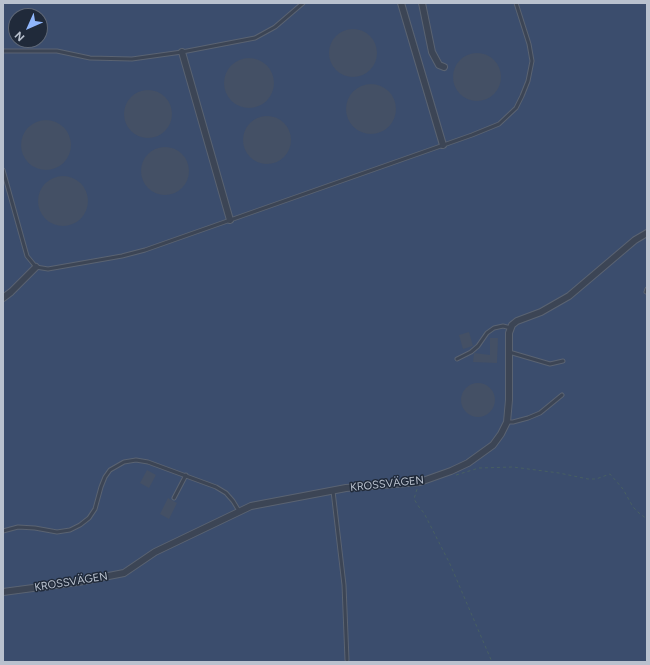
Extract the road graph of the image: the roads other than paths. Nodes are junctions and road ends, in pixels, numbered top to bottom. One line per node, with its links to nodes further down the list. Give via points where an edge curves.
1 (303, 3): 6 (lane, via 275,27 254,38)
2 (401, 3): 8 (street)
3 (422, 3): 7 (street, via 432,52 439,65)
4 (516, 3): 8 (lane, via 532,61 528,81 516,108 499,124)
5 (3, 51): 6 (lane, via 57,51 90,58 132,59)
6 (182, 52): 10 (street)
7 (444, 67)
8 (443, 145): 10 (lane)
9 (3, 170): 12 (lane, via 27,256)
10 (230, 220): 12 (lane, via 130,254 48,269)
11 (647, 233): 14 (street, via 635,240 569,296 517,321)
12 (36, 267): 13 (street)
13 (3, 298)
14 (511, 328): 15 (street, KROSSVÄGEN); 16 (lane, via 494,328 471,352)
15 (509, 352): 17 (lane, via 550,364); 19 (street, KROSSVÄGEN)
16 (457, 359)
17 (563, 361)
18 (562, 395): 19 (lane, via 540,413)
19 (507, 422): 21 (street, KROSSVÄGEN, via 493,445 468,463 451,471 420,482)
20 (186, 475): 22 (lane); 23 (lane, via 226,493); 24 (lane, via 148,462 124,462 105,476 95,509 80,525 57,532 18,527)
21 (333, 491): 23 (street, KROSSVÄGEN, via 251,506); 26 (lane, via 344,585)
22 (174, 498)
23 (239, 511): 25 (street, KROSSVÄGEN, via 155,552 124,573)
24 (3, 531)
25 (3, 592)
26 (347, 660)

